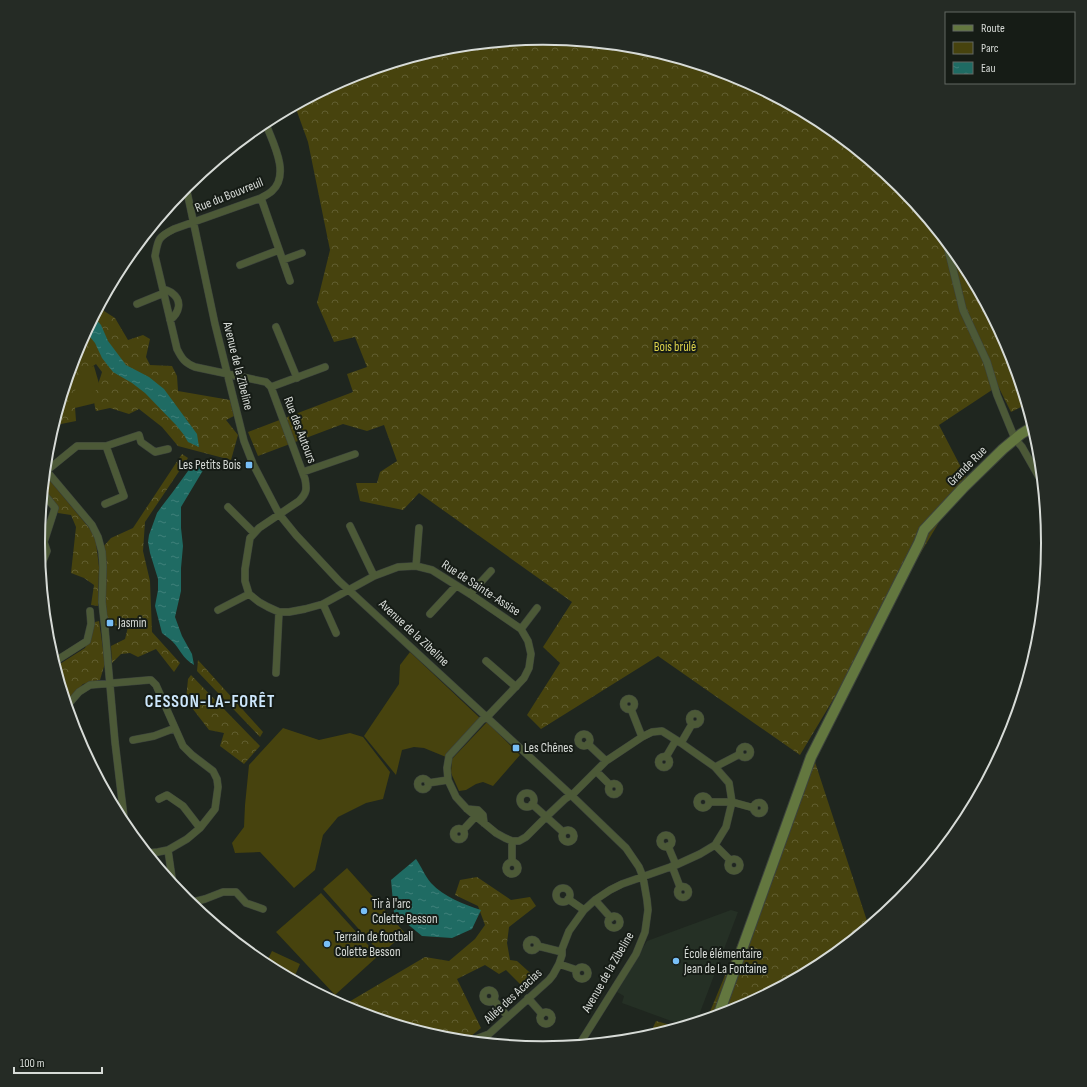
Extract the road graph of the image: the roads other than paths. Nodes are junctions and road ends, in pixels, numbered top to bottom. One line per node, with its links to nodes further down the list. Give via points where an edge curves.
1 (267, 129): 3 (street, Rue du Bouvreuil, via 278,159 280,178 273,190)
2 (188, 195): 4 (street, Avenue de la Zibeline)
3 (261, 198): 4 (street, Rue du Bouvreuil); 5 (street)
4 (193, 222): 11 (street, Rue du Bouvreuil, via 164,234 158,241 155,256); 16 (street, Avenue de la Zibeline)
5 (280, 250): 8 (street); 9 (street)
6 (302, 253): 8 (street)
7 (949, 255): 20 (street, via 963,310 987,362 997,395)
8 (283, 260): 10 (street)
9 (240, 266)
10 (290, 280)
11 (164, 291): 12 (street); 13 (street, Rue des Autours); 13 (street, via 172,292 178,299 179,309)
12 (137, 304)
13 (170, 320): 16 (street, Rue des Autours, via 177,349 188,364)
14 (276, 327): 17 (street)
15 (325, 367): 17 (street)
16 (228, 375): 18 (street, Rue des Autours, via 266,382); 31 (street, Avenue de la Zibeline, via 246,448)
17 (296, 378): 18 (street)
18 (271, 388): 25 (street, Rue des Autours)
19 (1028, 429): 20 (main road, Grande Rue)
20 (1015, 438): 26 (street); 112 (main road, Grande Rue, via 962,488 924,530 811,757)
21 (106, 446): 22 (street, via 139,435 141,442 155,452); 24 (street, via 77,446); 29 (street, via 124,496)
22 (168, 448)
23 (355, 454): 25 (street)
24 (51, 467)
25 (303, 472): 31 (street, Rue des Autours, via 307,488 304,496)
26 (1037, 474)
27 (50, 475): 56 (street, via 88,520 98,537 102,552 102,602)
28 (47, 498): 35 (street, via 55,508)
29 (105, 504)
30 (228, 507): 34 (street)
31 (279, 514): 34 (street, Rue des Autours); 42 (street, Avenue de la Zibeline, via 318,559)
32 (350, 526): 40 (street)
33 (419, 528): 38 (street)
34 (254, 533): 43 (street, via 250,538 245,569)
35 (45, 538)
36 (45, 545): 37 (street)
37 (45, 555)
38 (416, 566): 40 (street, Rue de Sainte-Assise, via 398,567); 41 (street, Rue de Sainte-Assise, via 432,570)
39 (490, 571): 44 (street)
40 (374, 576): 42 (street, Rue de Sainte-Assise)
41 (456, 586): 44 (street, Rue de Sainte-Assise); 50 (street)
42 (350, 590): 45 (street, Rue de Sainte-Assise); 60 (street, Avenue de la Zibeline)
43 (249, 594): 47 (street); 49 (street)
44 (470, 594): 51 (street, Rue de Sainte-Assise)
45 (323, 604): 49 (street, Rue de Sainte-Assise, via 305,610); 52 (street)
46 (537, 608): 51 (street)
47 (218, 610)
48 (90, 611): 53 (street, via 91,624 87,642)
49 (279, 612): 55 (street)
50 (430, 614)
51 (521, 629): 57 (street, Rue de Sainte-Assise, via 528,641 531,654 529,668)
52 (336, 633)
53 (59, 659)
54 (486, 661): 57 (street)
55 (276, 673)
56 (110, 683): 58 (street, via 90,685); 62 (street, via 151,680 156,685); 82 (street)
57 (516, 687): 60 (street, Rue de Sainte-Assise)
58 (70, 702)
59 (630, 709): 63 (street)
60 (487, 717): 72 (street, Rue de Sainte-Assise, via 449,756); 75 (street, Avenue de la Zibeline)
61 (692, 724): 65 (street)
62 (175, 728): 64 (street); 86 (street, via 183,746 213,771 217,779 215,809)
63 (642, 737): 65 (street, via 662,731); 69 (street)
64 (134, 740)
65 (679, 741): 68 (street); 70 (street)
66 (588, 744): 69 (street)
67 (740, 754): 70 (street)
68 (666, 757)
69 (606, 761): 71 (street)
70 (715, 767): 78 (street, via 729,784)
71 (596, 771): 74 (street); 75 (street)
72 (448, 780): 73 (street); 81 (street, via 456,797)
73 (428, 783)
74 (610, 785)
75 (571, 795): 84 (street); 98 (street, Avenue de la Zibeline, via 626,848)
76 (159, 799): 86 (street, via 167,795 183,806)
77 (709, 802): 78 (street)
78 (732, 802): 80 (street); 90 (street, via 726,828)
79 (532, 804): 84 (street)
80 (754, 808)
81 (467, 809): 83 (street); 85 (street, via 478,810 483,815)
82 (123, 811)
83 (476, 816): 85 (street); 87 (street)
84 (546, 817): 88 (street); 89 (street, via 526,837)
85 (484, 823): 89 (street)
86 (200, 828): 92 (street)
87 (463, 830)
88 (563, 832)
89 (512, 841): 95 (street)
90 (715, 845): 94 (street); 96 (street, Allée des Acacias)
91 (668, 846): 96 (street)
92 (168, 850): 93 (street); 97 (street)
93 (153, 852)
94 (730, 860)
95 (512, 862)
96 (674, 866): 98 (street, Allée des Acacias); 99 (street)
97 (172, 875)
98 (643, 877): 101 (street, Allée des Acacias, via 610,890); 116 (street, Avenue de la Zibeline, via 648,910 643,938 636,954)
99 (680, 887)
100 (568, 899): 104 (street)
101 (595, 900): 104 (street, Allée des Acacias); 105 (street)
102 (196, 901): 103 (street, via 223,892 236,892 246,903)
103 (263, 909)
104 (584, 910): 107 (street, Allée des Acacias, via 569,931)
105 (610, 918)
106 (538, 946): 107 (street)
107 (562, 952): 108 (street, Allée des Acacias)
108 (559, 964): 109 (street); 110 (street, Allée des Acacias, via 549,980)
109 (577, 970)
110 (528, 998): 113 (street); 114 (street, Allée des Acacias)
111 (494, 1000): 114 (street)
112 (720, 1009)
113 (542, 1014)
114 (508, 1017): 115 (street, Allée des Acacias, via 489,1034)
115 (478, 1038)
116 (582, 1040)

